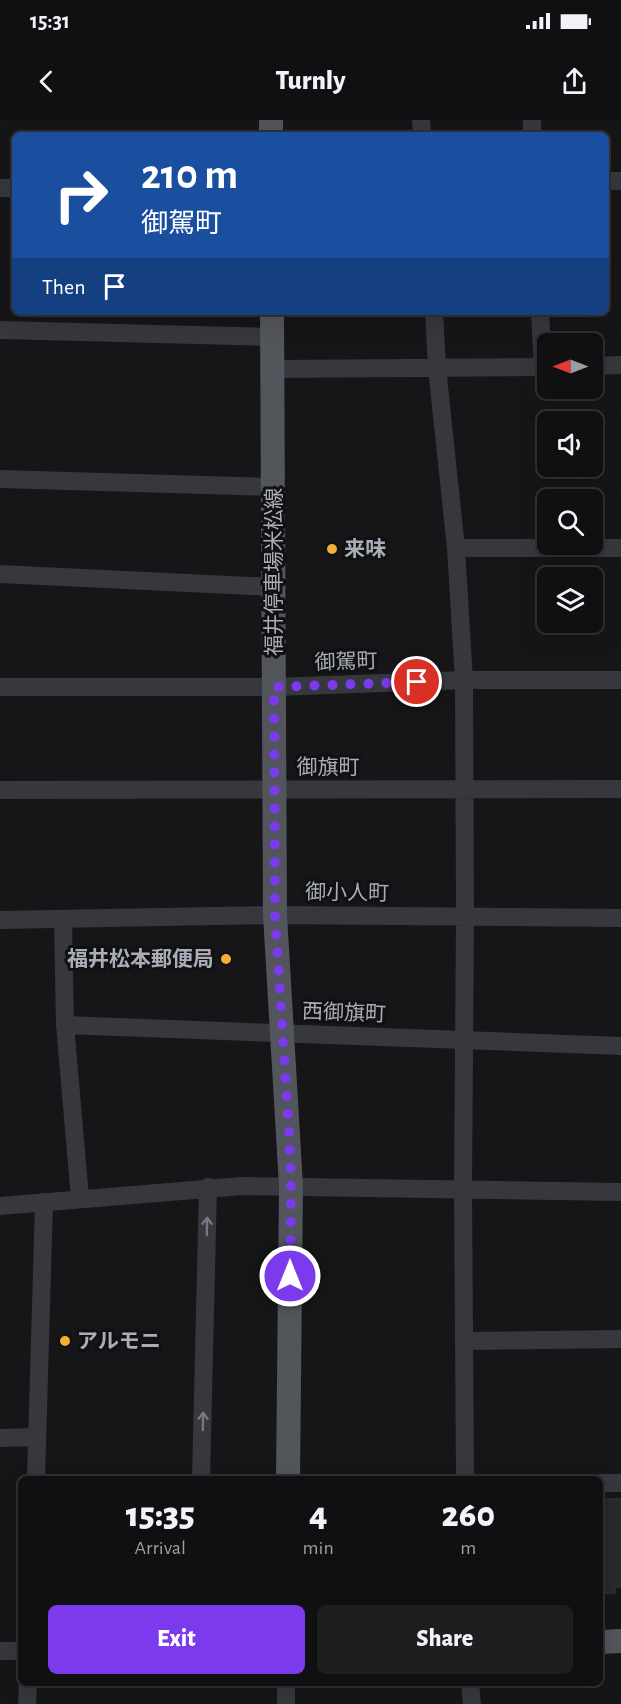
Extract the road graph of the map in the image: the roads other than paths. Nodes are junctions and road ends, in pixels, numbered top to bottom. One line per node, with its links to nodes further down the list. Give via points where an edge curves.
1 (272, 315): 6 (main road, 福井停車場米松線)
2 (434, 315): 10 (street)
3 (540, 315): 5 (street)
4 (0, 330): 6 (street)
5 (542, 333)
6 (272, 337): 11 (main road, 福井停車場米松線)
7 (621, 365): 8 (street)
8 (603, 366)
9 (537, 367): 10 (street)
10 (437, 368): 11 (street); 14 (street)
11 (273, 369): 13 (main road, 福井停車場米松線)
12 (0, 479): 13 (street)
13 (273, 487): 17 (main road, 福井停車場米松線)
14 (456, 548): 15 (street); 18 (street)
15 (621, 548)
16 (0, 574): 17 (street)
17 (273, 587): 21 (main road, 福井停車場米松線)
18 (465, 680): 19 (street, 御駕町); 21 (street, 御駕町); 22 (street)
19 (621, 680)
20 (0, 687): 21 (street, 御駕町)
21 (274, 687): 25 (main road, 福井停車場米松線)
22 (465, 789): 23 (street, 御旗町); 25 (street, 御旗町); 27 (street)
23 (621, 789)
24 (0, 790): 25 (street, 御旗町)
25 (275, 790): 26 (main road, 福井停車場米松線)
26 (275, 915): 27 (street, 御小人町); 29 (street, 御小人町); 32 (main road, 福井停車場米松線)
27 (465, 916): 28 (street, 御小人町); 33 (street)
28 (621, 918)
29 (63, 919): 30 (street, 御小人町); 31 (street)
30 (0, 920)
31 (65, 1025): 32 (street, 西御旗町); 39 (street)
32 (281, 1034): 33 (street, 西御旗町); 35 (main road, 福井停車場米松線)
33 (465, 1040): 34 (street, 西御旗町); 37 (street)
34 (621, 1046)
35 (291, 1186): 36 (street); 37 (street); 48 (main road, 福井停車場米松線)
36 (208, 1187): 39 (street); 47 (street, one-way to 36)
37 (463, 1189): 38 (street); 43 (street)
38 (621, 1192)
39 (80, 1198): 40 (street)
40 (44, 1202): 41 (street); 44 (street)
41 (0, 1206)
42 (621, 1339): 43 (street)
43 (464, 1341): 49 (street)
44 (37, 1437): 45 (street); 46 (street)
45 (0, 1438)
46 (36, 1476)
47 (201, 1476)
48 (288, 1476)
49 (465, 1476)
50 (603, 1483): 51 (street)
51 (621, 1483)
52 (621, 1641): 53 (main road)
53 (603, 1642)
54 (0, 1651): 55 (street)
55 (18, 1651)
56 (28, 1686): 59 (street)
57 (286, 1686): 60 (street)
58 (470, 1686): 61 (street)
59 (27, 1704)
60 (286, 1704)
61 (472, 1704)

